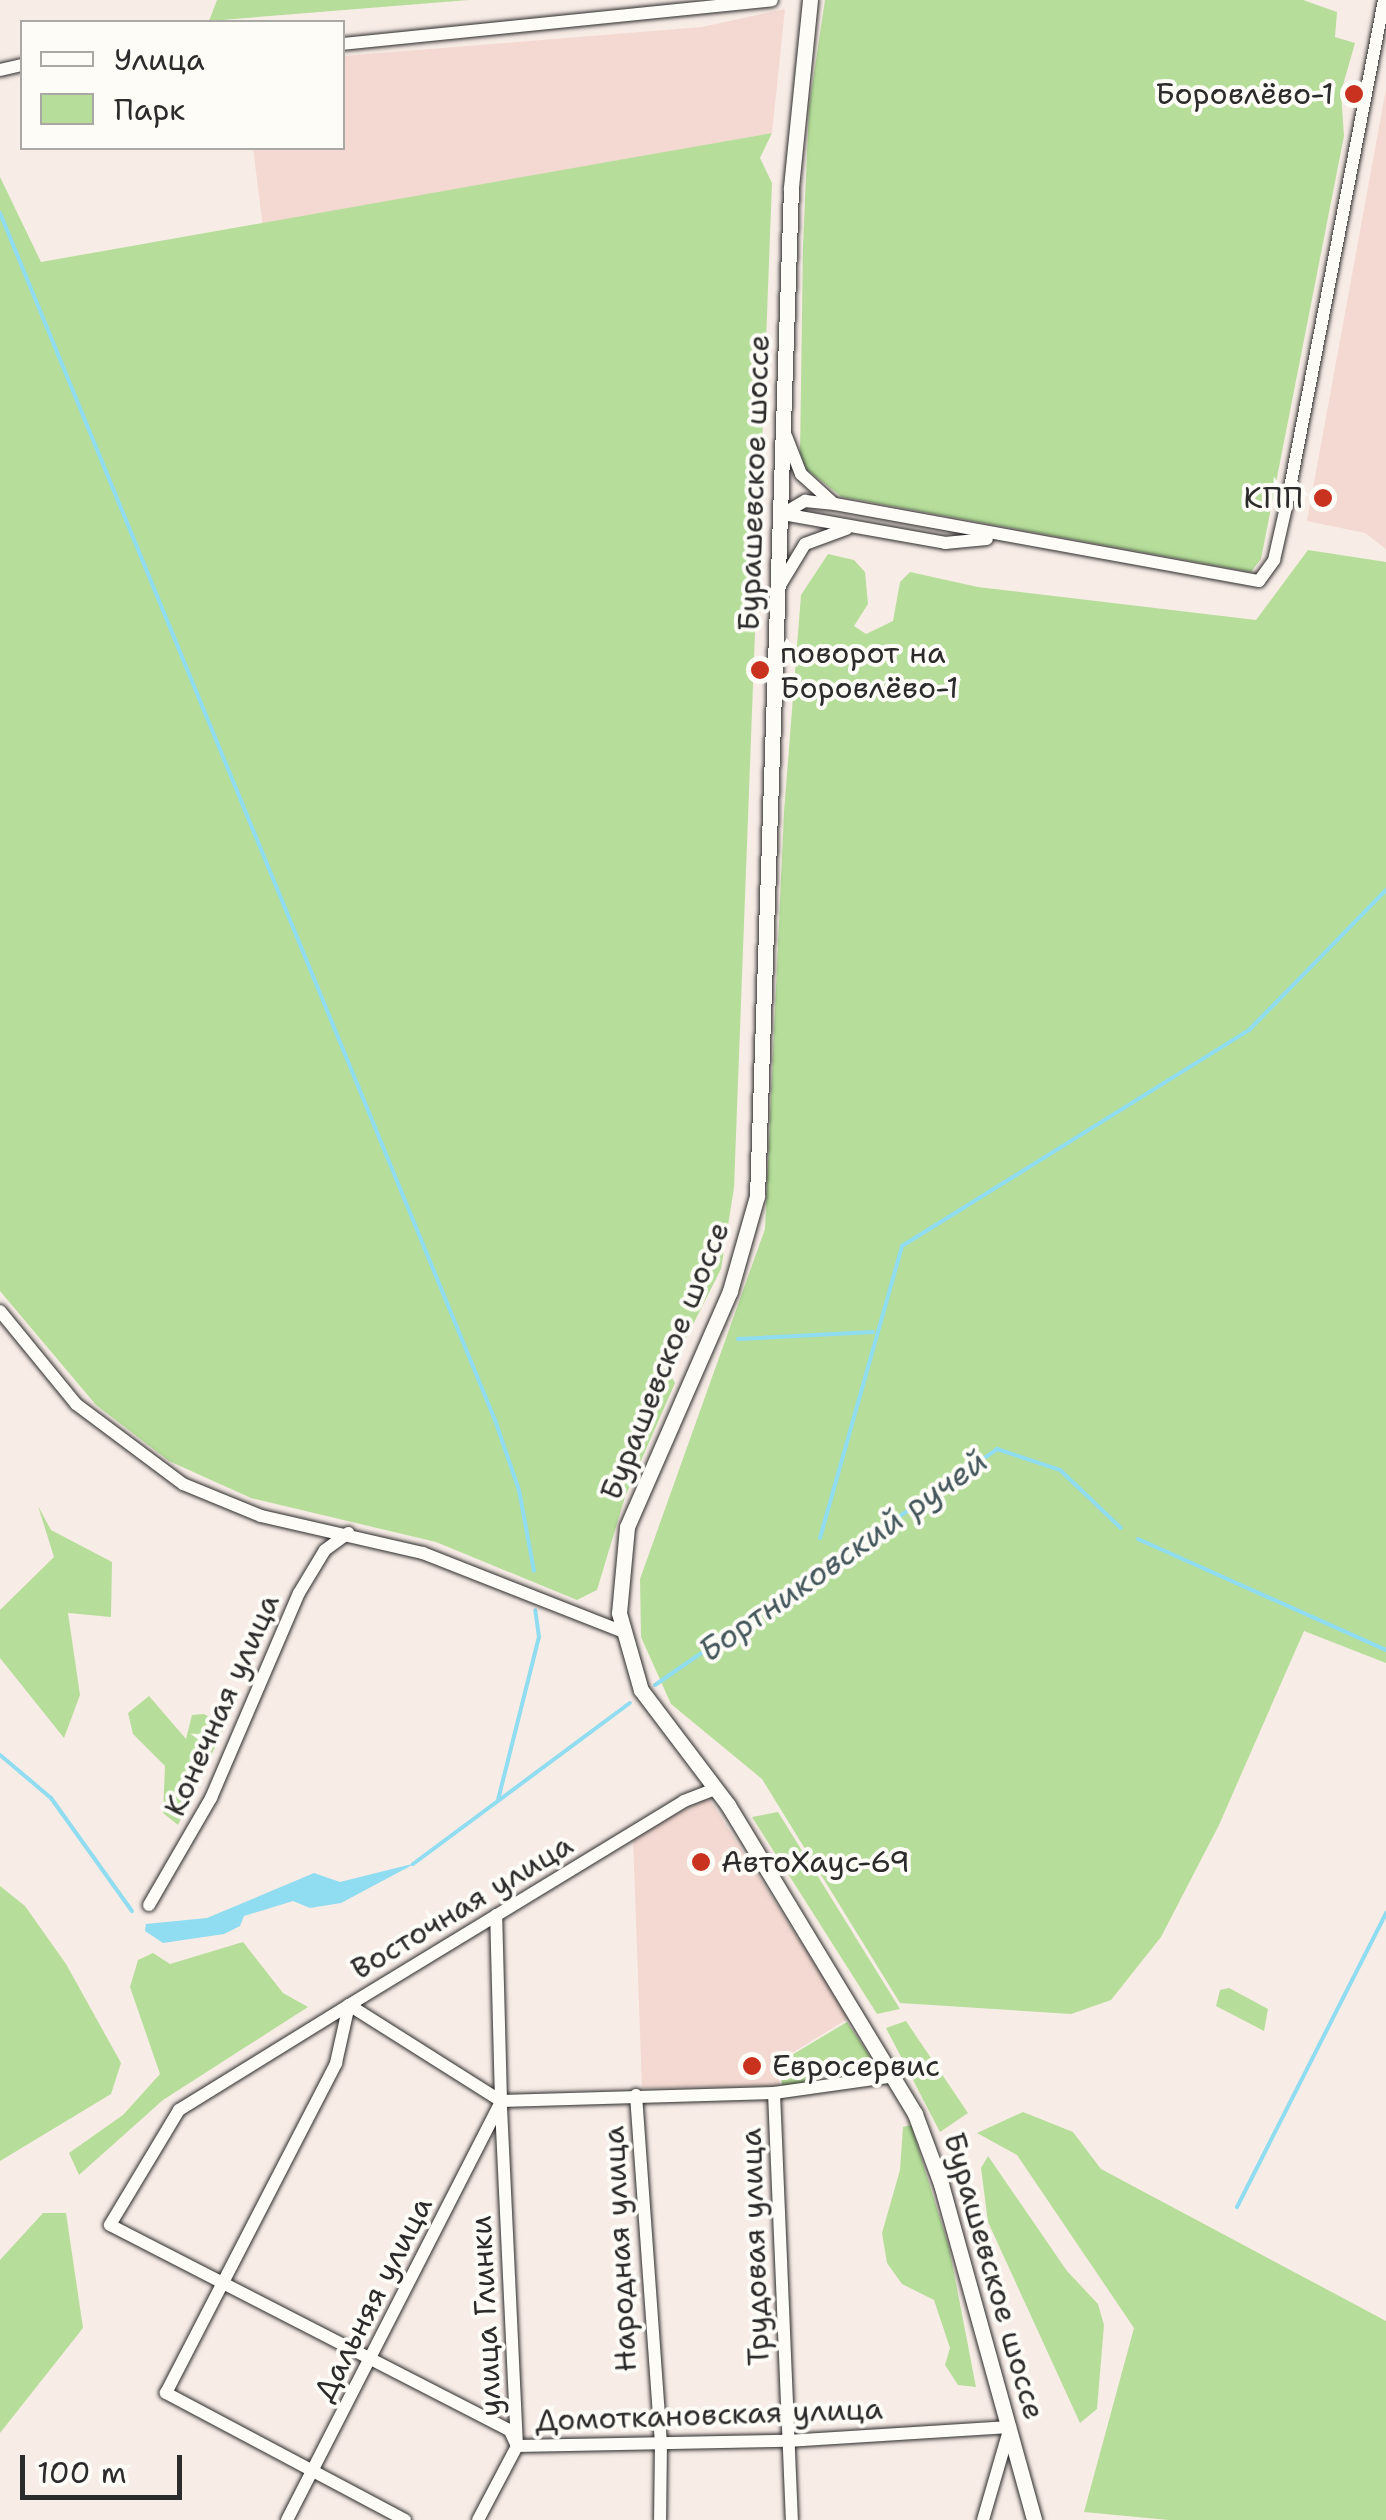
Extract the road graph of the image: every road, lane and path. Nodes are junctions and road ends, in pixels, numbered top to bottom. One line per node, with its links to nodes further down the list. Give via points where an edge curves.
1 (772, 0): 4 (street)
2 (810, 0): 5 (main road, Бурашевское шоссе, via 791,188)
3 (1384, 0): 9 (street, via 1330,296 1268,572 1259,581 1242,582)
4 (345, 44)
5 (786, 436): 6 (street, via 800,474); 7 (main road, Бурашевское шоссе)
6 (835, 504): 7 (street, via 805,501); 9 (street)
7 (783, 514): 8 (street); 10 (main road, Бурашевское шоссе)
8 (853, 528): 9 (street, via 944,543); 10 (street, via 805,544)
9 (1005, 538)
10 (778, 586): 13 (main road, Бурашевское шоссе, via 757,1196 730,1291 628,1527 618,1578)
11 (0, 1311): 12 (street, via 76,1404 183,1484 243,1511)
12 (348, 1533): 13 (street, via 480,1574); 15 (street, Конечная улица, via 325,1550 305,1580 212,1798)
13 (621, 1631): 14 (main road, Бурашевское шоссе, via 641,1690)
14 (716, 1788): 16 (street, Восточная улица, via 684,1800); 18 (main road, Бурашевское шоссе)
15 (149, 1904)
16 (496, 1915): 17 (street, Восточная улица); 21 (street, улица Глинки)
17 (349, 2005): 21 (street); 22 (street, Восточная улица, via 336,2064); 22 (street, Домоткановская улица, via 179,2110 110,2224)
18 (896, 2076): 19 (street); 24 (main road, Бурашевское шоссе, via 938,2173)
19 (774, 2093): 20 (street); 25 (street, Трудовая улица)
20 (636, 2094): 21 (street); 26 (street, Народная улица)
21 (501, 2101): 23 (street, Дальняя улица); 27 (street, улица Глинки)
22 (224, 2282): 23 (street, Домоткановская улица); 28 (street, Восточная улица, via 166,2393)
23 (371, 2360): 27 (street, Домоткановская улица, via 510,2432); 28 (street, Дальняя улица)
24 (1010, 2427): 25 (street, Домоткановская улица); 34 (street); 35 (main road, Бурашевское шоссе)
25 (787, 2441): 26 (street, Домоткановская улица); 33 (street, Трудовая улица)
26 (661, 2443): 27 (street, Домоткановская улица); 32 (street, Народная улица)
27 (517, 2446): 31 (street, улица Глинки)
28 (314, 2470): 29 (street, Дальняя улица); 30 (street)
29 (288, 2520)
30 (405, 2520)
31 (478, 2520)
32 (660, 2520)
33 (792, 2520)
34 (983, 2520)
35 (1034, 2520)

